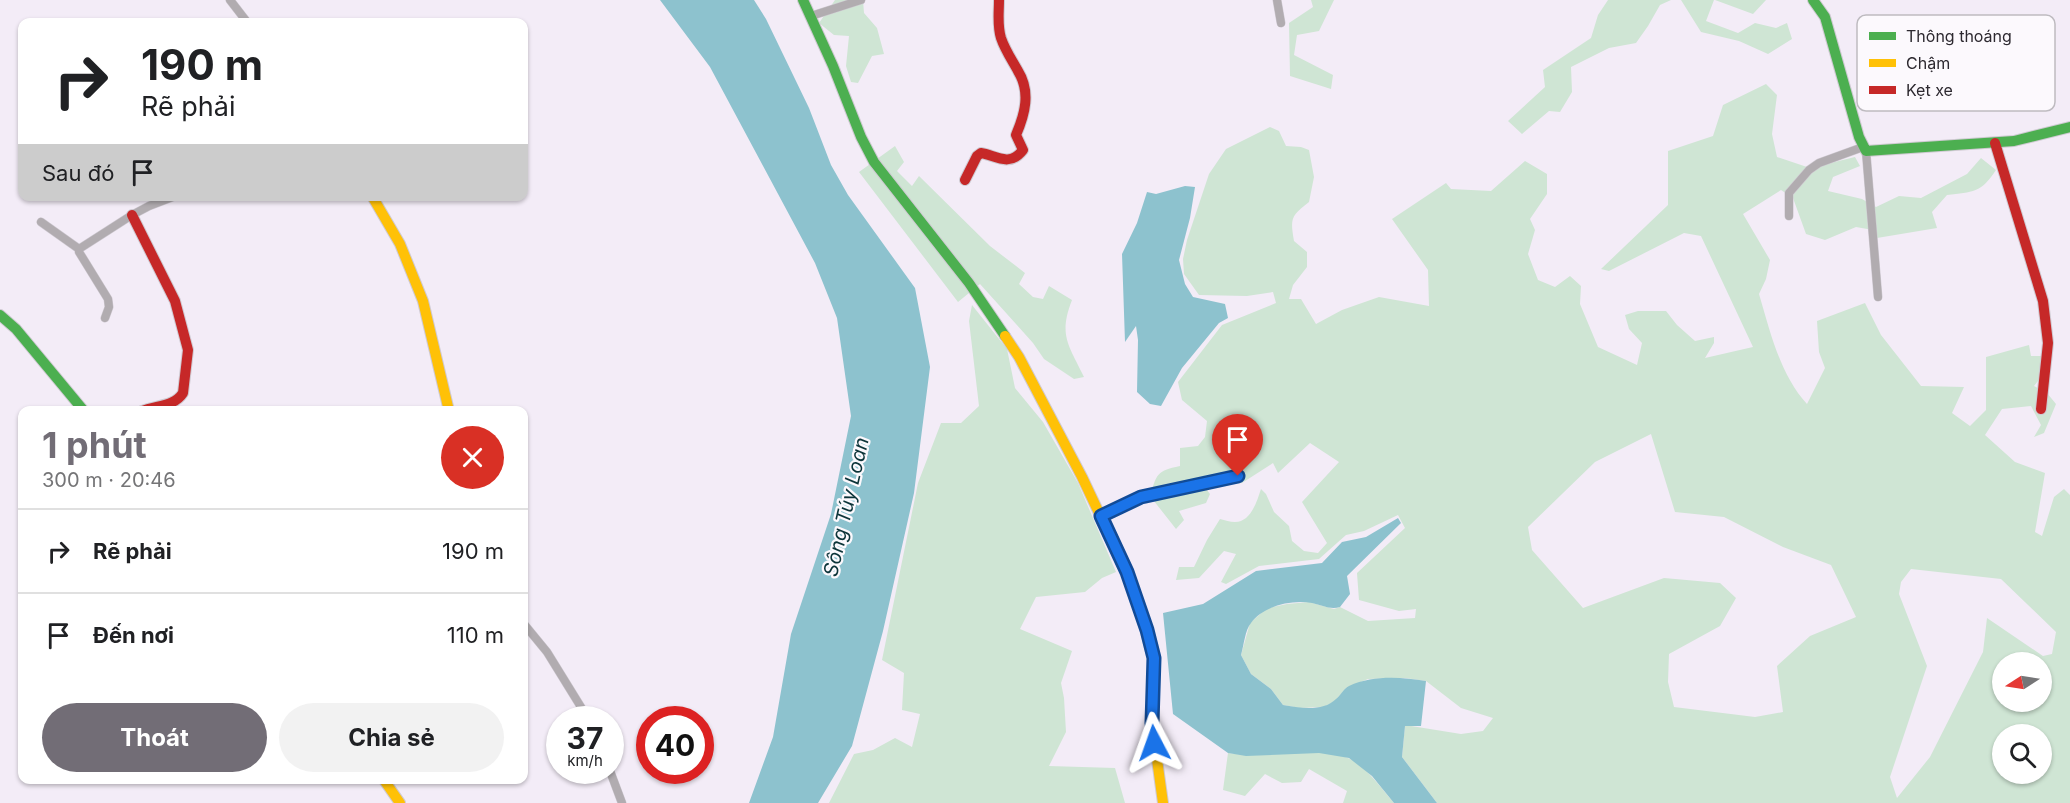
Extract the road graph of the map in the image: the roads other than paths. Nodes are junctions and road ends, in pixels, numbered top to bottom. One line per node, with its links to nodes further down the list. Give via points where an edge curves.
1 (230, 0): 8 (street)
2 (803, 0): 7 (street)
3 (861, 0): 7 (street)
4 (999, 0): 13 (street, via 1001,38 1022,77 1025,91 1025,110 1016,135 1023,150 998,160 981,153)
5 (1277, 0): 9 (street)
6 (1813, 0): 12 (street, via 1825,17)
7 (811, 16): 28 (street, via 874,162 969,283 1019,357)
8 (244, 18)
9 (1281, 23)
10 (2070, 127): 11 (street)
11 (1995, 143): 12 (street); 26 (street, via 2045,308 2048,343)
12 (1864, 149): 17 (street, via 1809,170 1789,193); 20 (street)
13 (965, 180)
14 (162, 201): 16 (street)
15 (375, 201): 25 (street, via 400,244 423,301)
16 (132, 215): 19 (street); 24 (street, via 175,301 188,350 181,398)
17 (1789, 216)
18 (41, 222): 19 (street)
19 (79, 249): 22 (street, via 108,299)
20 (1878, 297)
21 (0, 315): 23 (street)
22 (105, 318)
23 (80, 406)
24 (153, 406)
25 (448, 406)
26 (2042, 410)
27 (1238, 476): 28 (street, via 1141,497)
28 (1101, 516): 35 (street, via 1127,572 1154,658 1152,723)
29 (528, 629): 30 (street)
30 (580, 706)
31 (387, 784): 33 (street)
32 (615, 784): 34 (street)
33 (400, 803)
34 (622, 803)
35 (1163, 803)

